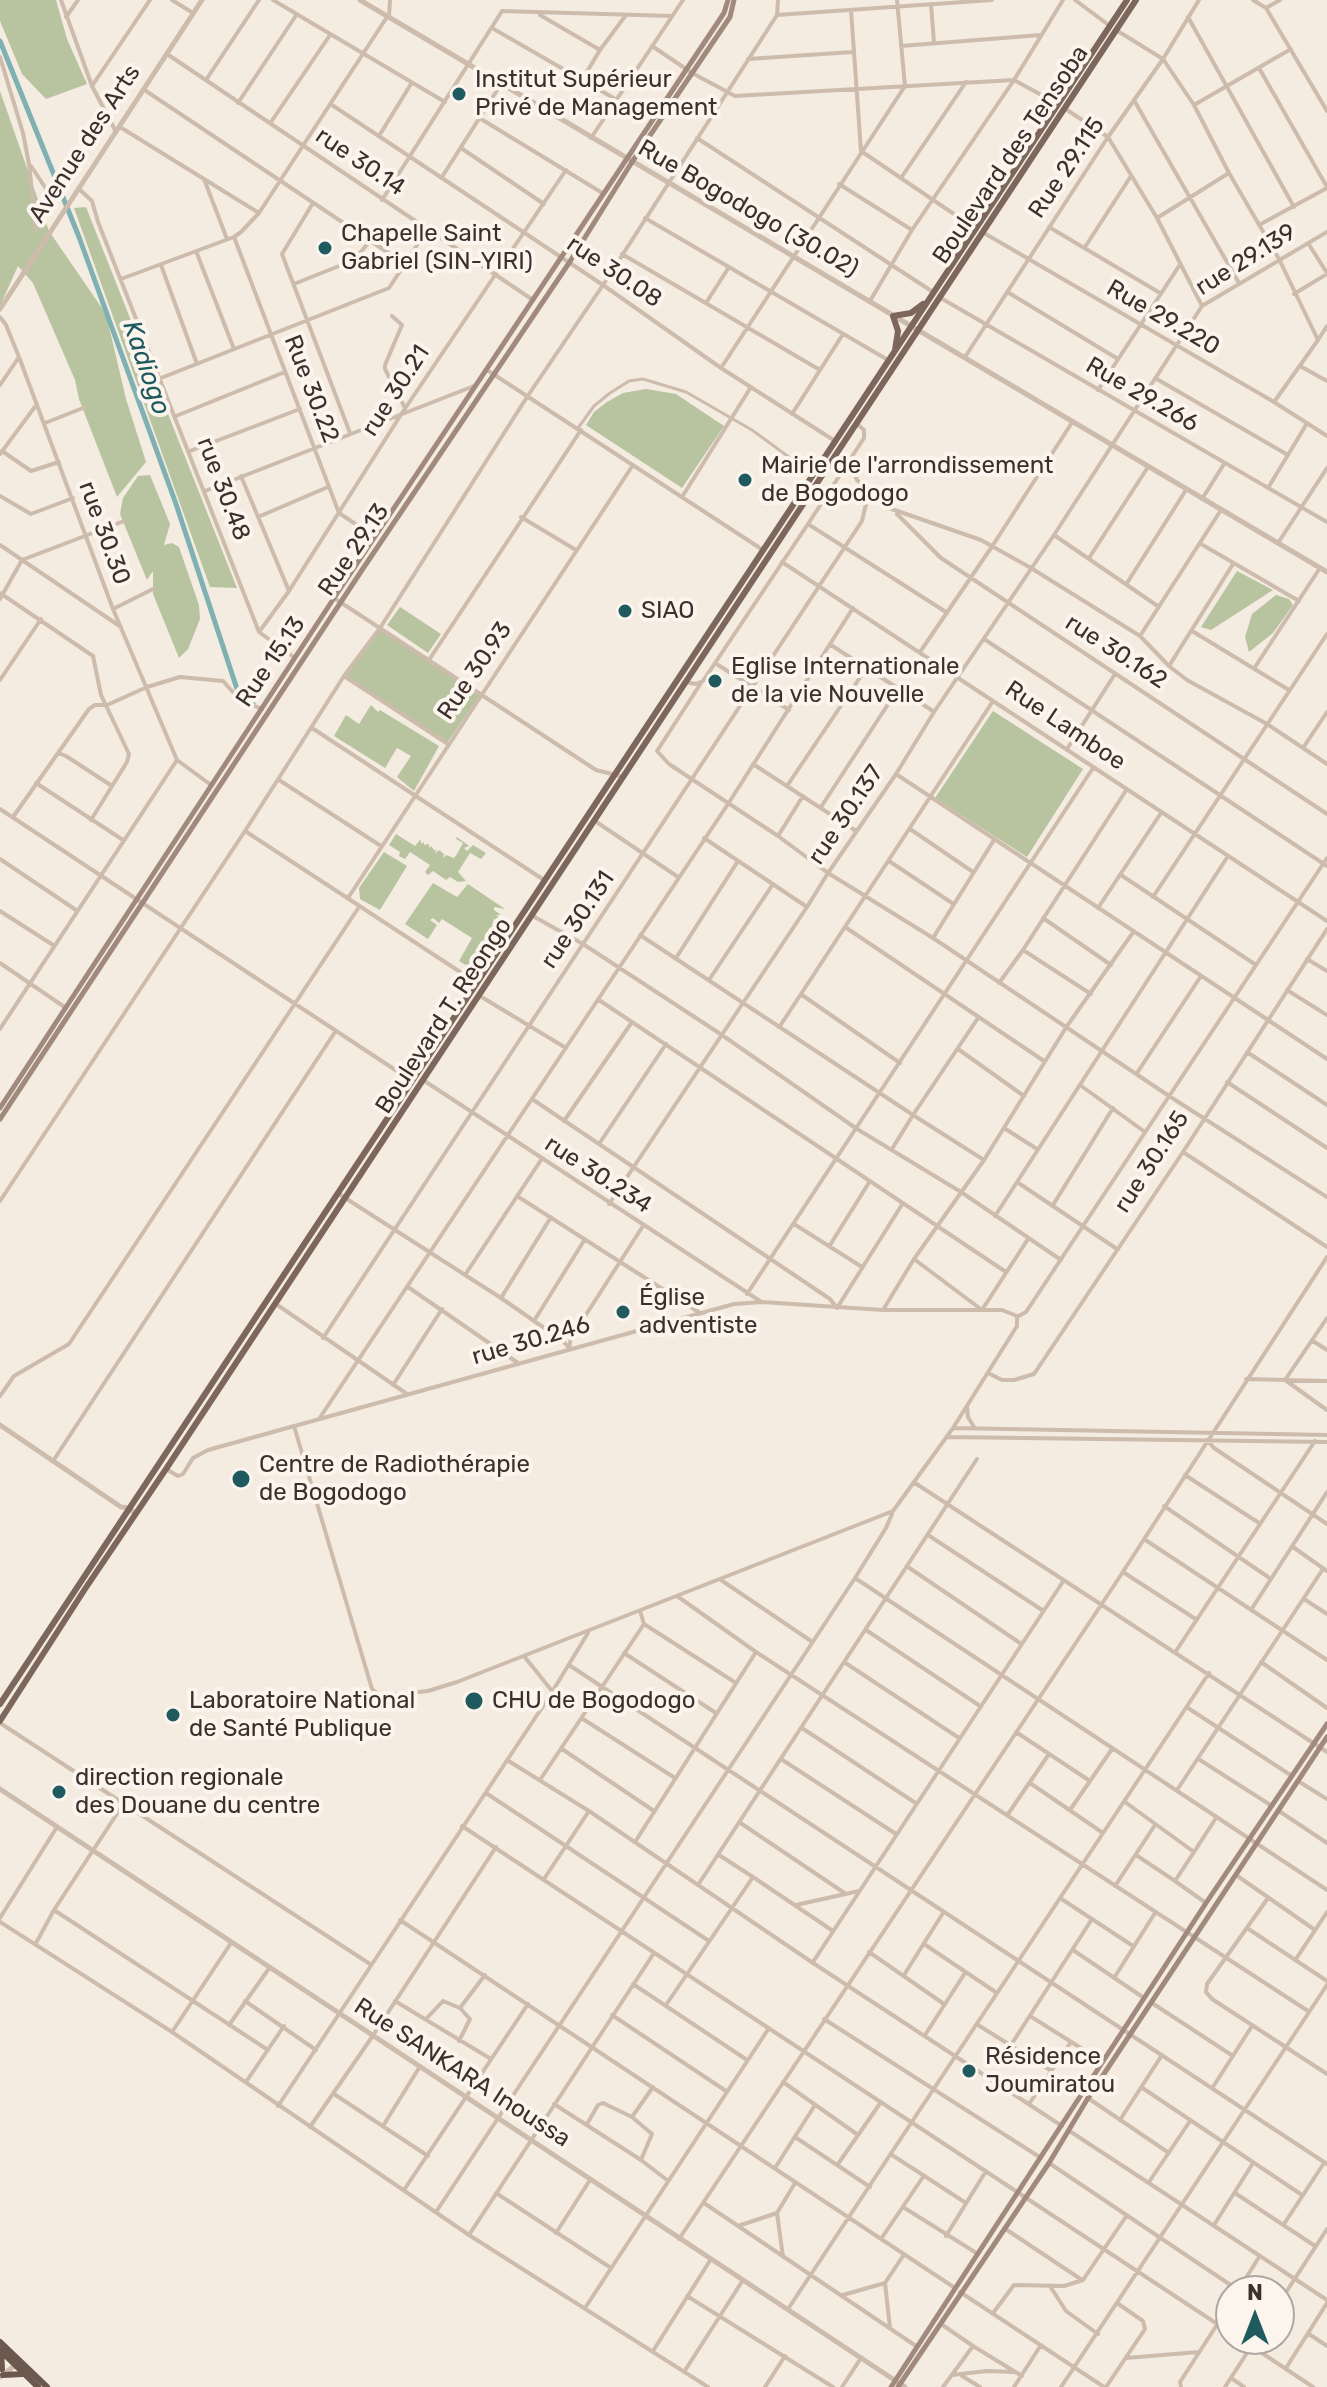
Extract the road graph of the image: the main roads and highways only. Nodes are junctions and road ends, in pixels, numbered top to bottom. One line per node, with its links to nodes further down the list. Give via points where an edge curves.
1 (728, 0): 6 (main road, Rue 29.13)
2 (734, 0): 6 (main road, Rue 29.13, via 730,17)
3 (1127, 0): 5 (main road, Boulevard des Tensoba)
4 (1136, 0): 5 (main road, Boulevard des Tensoba)
5 (1113, 28): 7 (main road, Boulevard des Tensoba)
6 (629, 160): 11 (main road, Rue 15.13); 11 (main road, Rue 29.13, via 569,263)
7 (936, 295): 8 (main road, Boulevard des Tensoba); 9 (main road, Boulevard des Tensoba)
8 (928, 301): 9 (main road, Boulevard des Tensoba); 10 (main road, via 911,313 893,316 898,331)
9 (915, 329): 10 (main road, Boulevard T. Reongo); 12 (main road, Boulevard T. Reongo)
10 (892, 357): 12 (main road, Boulevard T. Reongo)
11 (490, 372): 14 (main road, Rue 29.13); 14 (main road, Rue 15.13, via 334,598)
12 (839, 443): 13 (main road, Boulevard T. Reongo); 13 (main road, Boulevard T. Reongo)
13 (766, 552): 15 (main road, Boulevard T. Reongo); 15 (main road, Boulevard T. Reongo, via 595,821)
14 (139, 901): 16 (main road, Rue 15.13); 17 (main road, Rue 29.13)
15 (417, 1081): 18 (main road, Boulevard T. Reongo)
16 (0, 1108)
17 (0, 1119)
18 (341, 1196): 19 (main road, Boulevard T. Reongo, via 125,1509); 20 (main road, Boulevard T. Reongo)
19 (0, 1704)
20 (0, 1722)
21 (1327, 1724): 23 (main road)
22 (1327, 1737): 23 (main road)
23 (1317, 1746): 24 (main road)
24 (1275, 1808): 25 (main road, via 1206,1903); 25 (main road, via 1257,1844)
25 (1065, 2128): 26 (main road); 26 (main road, via 1049,2163)
26 (1021, 2194): 27 (main road); 27 (main road, via 1004,2228)
27 (958, 2291): 33 (main road); 33 (main road, via 916,2346)
28 (0, 2342): 30 (highway)
29 (0, 2351): 30 (highway); 31 (highway)
30 (16, 2361): 32 (highway); 35 (highway)
31 (1, 2373): 32 (highway)
32 (28, 2377): 34 (highway)
33 (900, 2385): 36 (main road)
34 (38, 2387)
35 (47, 2387)
36 (891, 2387)

